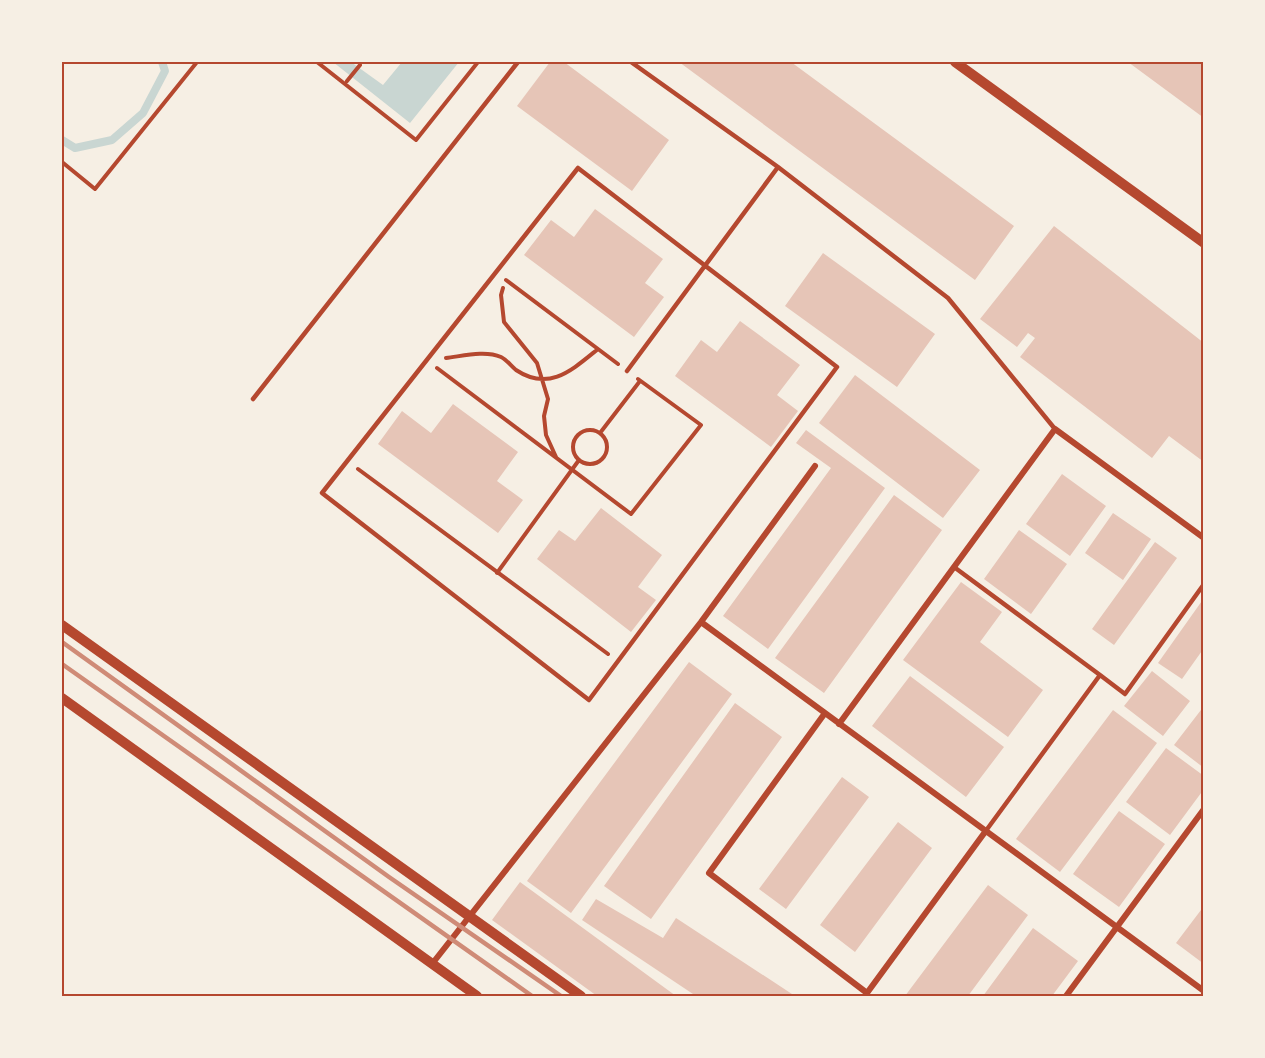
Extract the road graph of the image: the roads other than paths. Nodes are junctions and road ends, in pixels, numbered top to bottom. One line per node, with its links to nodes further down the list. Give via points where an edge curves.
1 (518, 62): 8 (lane)
2 (632, 62): 4 (lane)
3 (955, 62): 5 (street)
4 (778, 167): 6 (lane); 9 (lane, via 948,298)
5 (1203, 243)
6 (706, 264): 6 (lane, via 578,168 322,493 590,700 837,367); 7 (lane)
7 (627, 371)
8 (254, 399)
9 (1055, 429): 11 (street); 12 (street)
10 (815, 466): 14 (street)
11 (1203, 537)
12 (954, 567): 16 (lane); 19 (street)
13 (1203, 584): 16 (lane, via 1125,694)
14 (701, 622): 18 (street); 22 (street)
15 (62, 625): 22 (street)
16 (1100, 675): 21 (lane)
17 (62, 698): 24 (street)
18 (825, 713): 19 (street); 21 (street, via 709,873 867,993)
19 (839, 724): 21 (street)
20 (1203, 809): 23 (street)
21 (985, 832): 23 (street)
22 (469, 917): 24 (street); 27 (street)
23 (1118, 928): 25 (street); 28 (street)
24 (432, 964): 26 (street)
25 (1203, 991)
26 (477, 996)
27 (581, 996)
28 (1066, 996)

